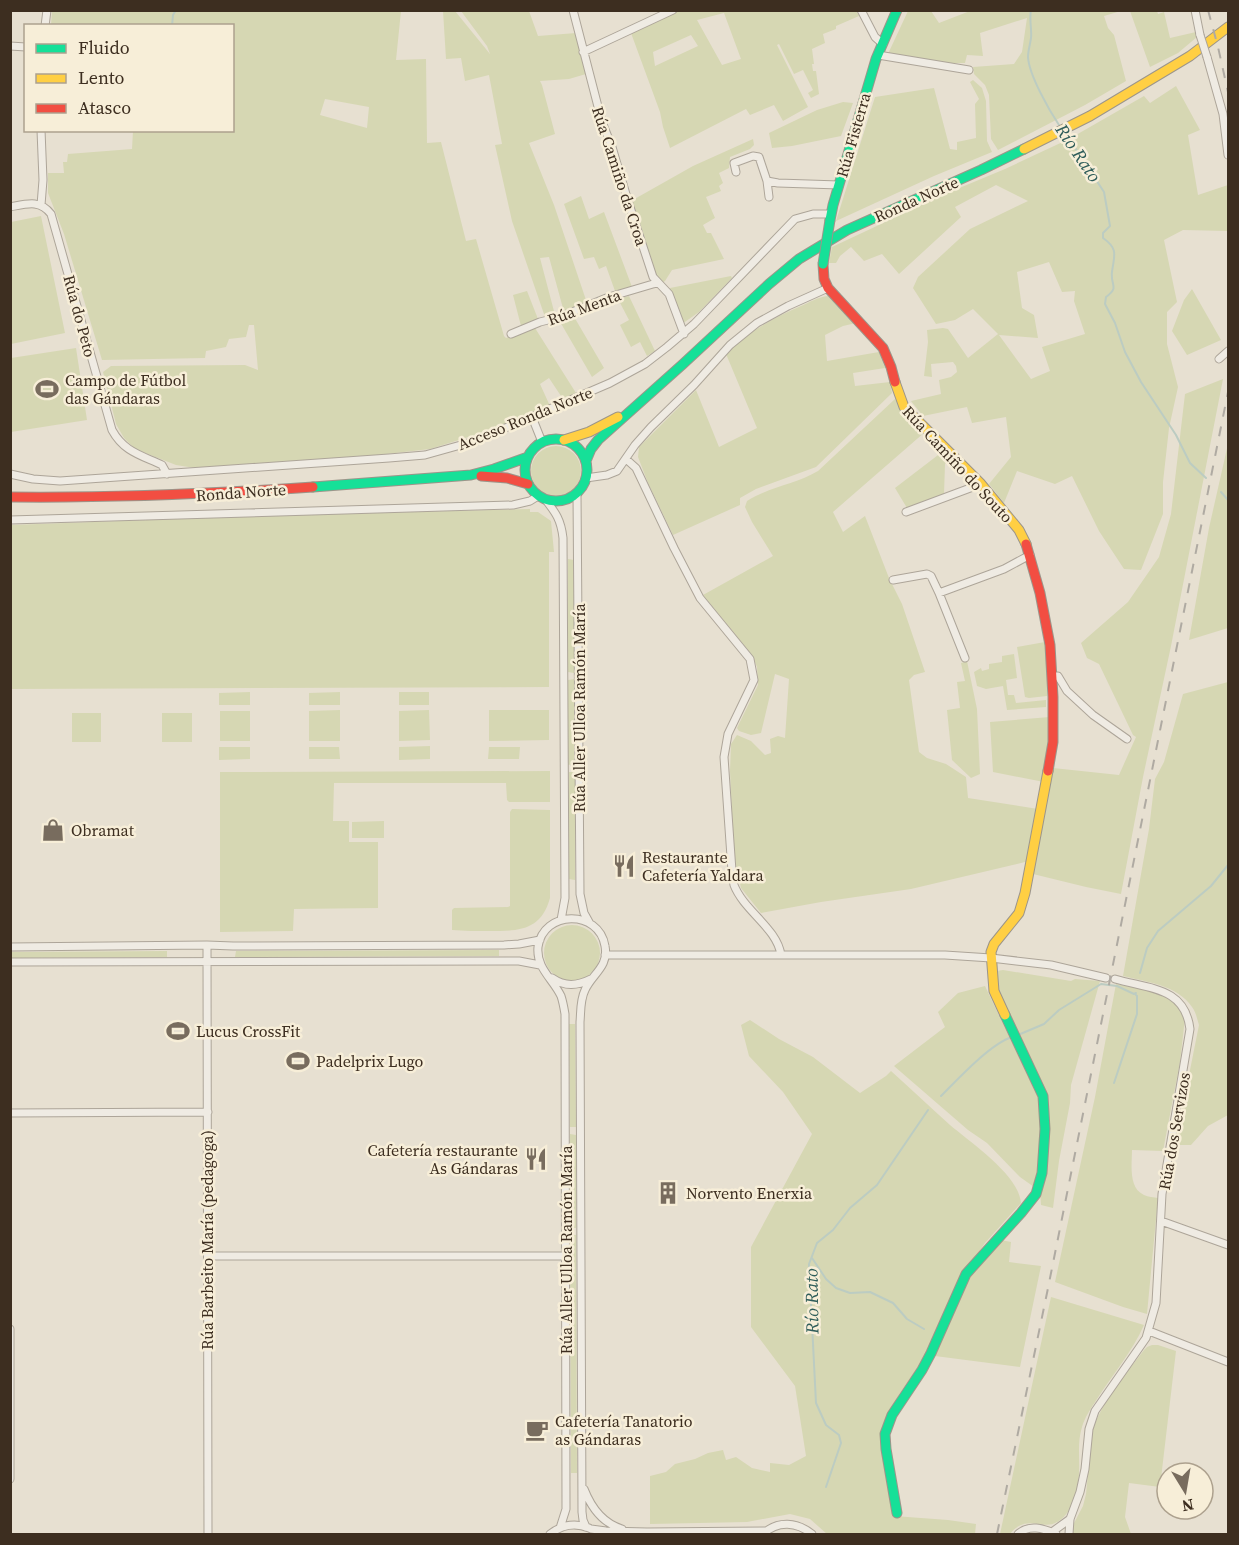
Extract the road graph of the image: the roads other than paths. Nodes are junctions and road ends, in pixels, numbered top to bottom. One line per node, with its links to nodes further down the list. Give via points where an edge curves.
1 (573, 10): 8 (street, Rúa Camiño da Croa)
2 (672, 10): 8 (street)
3 (861, 10): 7 (street)
4 (897, 10): 7 (main road, Rúa Fisterra)
5 (1195, 10): 12 (street, bridge, via 1223,114)
6 (1228, 27): 26 (main road, Ronda Norte, via 1190,56 1090,116 847,230 799,259)
7 (883, 44): 9 (main road, Rúa Fisterra)
8 (583, 52): 20 (street, Rúa Camiño da Croa, via 602,122)
9 (878, 55): 10 (street); 15 (main road, Rúa Fisterra)
10 (969, 70)
11 (41, 132): 17 (street)
12 (1228, 154)
13 (736, 172): 14 (street, via 734,163 759,157)
14 (767, 181): 15 (street); 16 (street)
15 (839, 185): 19 (main road, Rúa Fisterra)
16 (769, 197)
17 (41, 205): 18 (street); 34 (street, Rúa do Peto, via 47,208 56,227 112,430 128,450 162,465)
18 (10, 207)
19 (830, 217): 21 (main road, Rúa Fisterra, bridge, via 823,264); 23 (street, Acceso Ronda Norte, via 813,214 795,219)
20 (657, 282): 22 (street, Rúa Menta); 23 (street, Rúa Camiño da Croa, via 669,294)
21 (828, 288): 31 (street, via 788,306 730,345 651,427); 38 (main road, Rúa Camiño do Souto, via 883,348 904,407)
22 (511, 334)
23 (684, 334): 27 (street, Acceso Ronda Norte, via 645,364)
24 (1228, 351): 25 (street)
25 (1219, 359)
26 (630, 411): 28 (main road, Ronda Norte); 32 (main road, Ronda Norte, via 598,440)
27 (532, 417): 29 (street); 34 (street, Acceso Ronda Norte, via 475,441 425,455)
28 (564, 440): 29 (main road, Ronda Norte); 32 (main road, via 574,445)
29 (542, 442): 30 (main road, Ronda Norte)
30 (528, 457): 35 (main road, Ronda Norte); 37 (main road)
31 (626, 459): 36 (street, via 617,471); 56 (street, via 636,468 700,598 750,659 754,680 728,734 724,757 732,871 743,900 779,944)
32 (586, 461): 36 (main road)
33 (10, 474): 34 (street, Acceso Ronda Norte, via 60,481)
34 (167, 474)
35 (471, 475): 37 (main road, Ronda Norte); 40 (main road, Ronda Norte, via 193,495)
36 (586, 478): 39 (main road)
37 (528, 484): 41 (main road)
38 (981, 484): 42 (street); 44 (main road, Rúa Camiño do Souto, via 1018,530)
39 (577, 493): 41 (main road, via 562,501); 51 (street, Rúa Aller Ulloa Ramón María, via 580,894)
40 (10, 497)
41 (542, 497): 43 (street, via 513,505); 50 (street, Rúa Aller Ulloa Ramón María, via 561,522 562,538 565,890)
42 (906, 512)
43 (10, 520)
44 (1030, 555): 46 (street); 48 (main road, Rúa Camiño do Souto)
45 (893, 580): 46 (street, via 927,574)
46 (939, 593): 47 (street)
47 (965, 658)
48 (1053, 676): 49 (street, via 1058,676 1067,691 1093,715); 57 (main road, Rúa Camiño do Souto, via 1053,742 1025,893 1019,914 994,944)
49 (1127, 739)
50 (561, 920): 51 (street); 52 (street, via 544,931)
51 (589, 922): 55 (street, Rúa Aller Ulloa Ramón María, via 603,938)
52 (540, 940): 53 (street, via 519,945); 60 (street)
53 (207, 945): 54 (street); 59 (street, Rúa Barbeito María (pedagoga))
54 (10, 947)
55 (605, 955): 56 (street); 63 (street, Rúa Aller Ulloa Ramón María, via 601,969)
56 (781, 955): 57 (street)
57 (991, 958): 62 (street, via 1051,965); 76 (main road, via 994,991 1043,1096 1042,1173 1036,1194 966,1274 931,1353 892,1414 885,1434)
58 (10, 962): 59 (street)
59 (207, 962): 60 (street, via 519,961); 65 (street, Rúa Barbeito María (pedagoga))
60 (540, 965): 61 (street, Rúa Aller Ulloa Ramón María)
61 (548, 976): 63 (street, via 569,985); 70 (street, Rúa Aller Ulloa Ramón María, via 560,995 565,1014)
62 (1106, 978)
63 (591, 979): 75 (street, Rúa Aller Ulloa Ramón María, via 582,998 580,1022)
64 (1115, 979): 67 (street, Rúa dos Servizos, via 1167,993 1189,1018 1189,1047 1165,1175)
65 (208, 1112): 66 (street); 69 (street, Rúa Barbeito María (pedagoga))
66 (10, 1113)
67 (1161, 1221): 68 (street); 72 (street, Rúa dos Servizos, via 1156,1303)
68 (1228, 1245)
69 (207, 1256): 70 (street); 83 (street, Rúa Barbeito María (pedagoga))
70 (566, 1256): 78 (street, Rúa Aller Ulloa Ramón María, via 566,1509)
71 (10, 1329): 74 (street)
72 (1149, 1331): 73 (street); 77 (street, Rúa dos Servizos, via 1095,1411 1080,1492)
73 (1228, 1362)
74 (10, 1479)
75 (582, 1484): 79 (street, Rúa Aller Ulloa Ramón María, via 582,1512); 80 (street, via 590,1504 602,1518)
76 (897, 1513)
77 (1070, 1519): 82 (street); 88 (street, Rúa dos Servizos)
78 (560, 1528): 79 (street); 84 (street)
79 (589, 1528): 80 (street); 85 (street)
80 (630, 1532): 81 (street)
81 (764, 1533): 86 (street, via 790,1524)
82 (1054, 1533): 87 (street, via 1033,1528)
83 (208, 1534)
84 (550, 1534)
85 (598, 1534)
86 (812, 1534)
87 (1018, 1534)
88 (1069, 1534)

